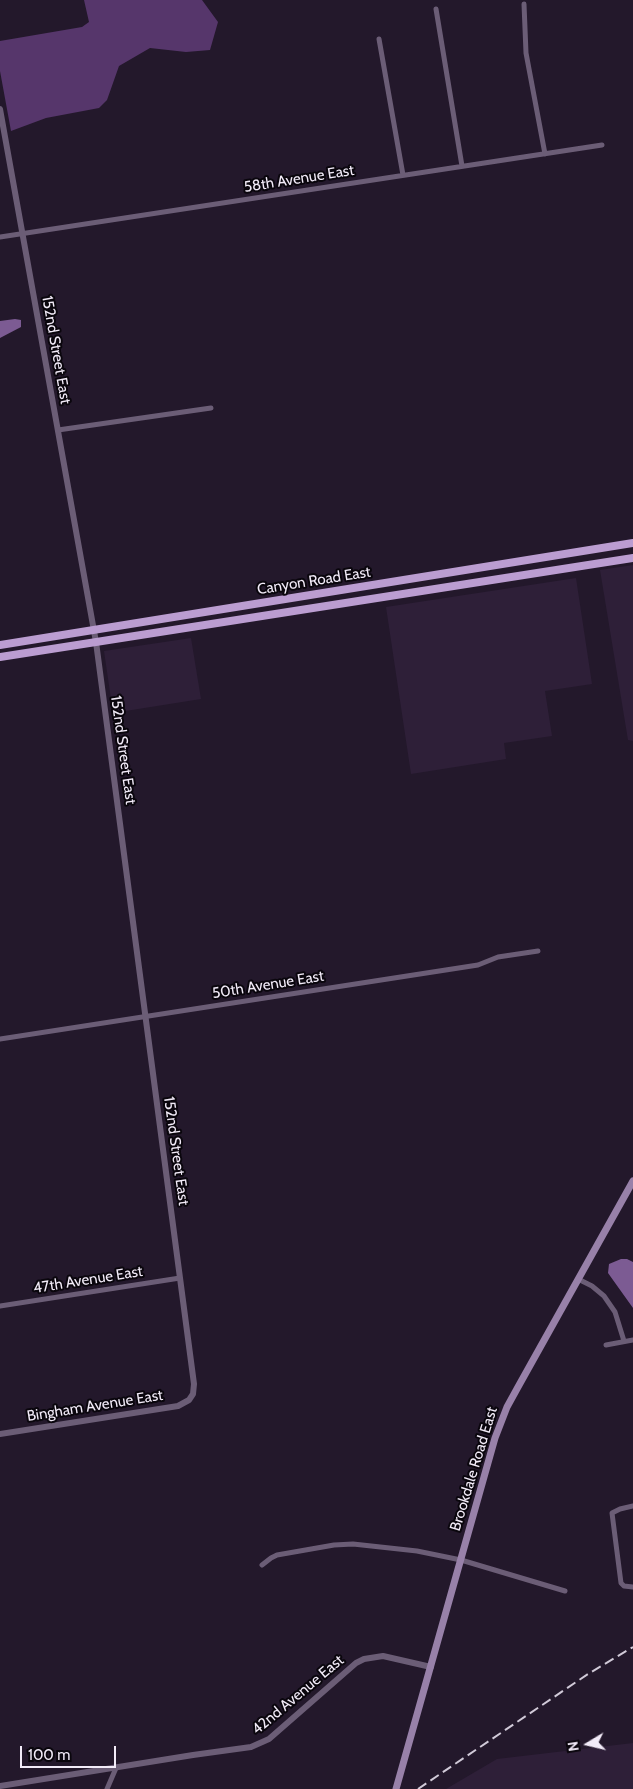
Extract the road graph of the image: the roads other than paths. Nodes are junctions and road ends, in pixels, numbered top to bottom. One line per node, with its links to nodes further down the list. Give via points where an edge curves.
1 (524, 4): 6 (street, via 526,53)
2 (436, 9): 7 (street)
3 (379, 39): 8 (street)
4 (0, 109): 9 (street, 152nd Street East)
5 (602, 145): 6 (street, 58th Avenue East)
6 (545, 154): 7 (street, 58th Avenue East)
7 (462, 166): 8 (street, 58th Avenue East)
8 (403, 175): 9 (street, 58th Avenue East)
9 (23, 234): 10 (street, 58th Avenue East); 12 (street, 152nd Street East)
10 (0, 237)
11 (211, 408): 12 (street)
12 (58, 430): 15 (street, 152nd Street East)
13 (633, 544): 15 (main road, Canyon Road East)
14 (633, 558): 16 (main road, Canyon Road East)
15 (94, 631): 16 (street, 152nd Street East); 17 (main road, Canyon Road East)
16 (96, 642): 18 (main road, Canyon Road East); 20 (street, 152nd Street East)
17 (0, 645)
18 (0, 657)
19 (538, 951): 20 (street, 50th Avenue East, via 498,957 478,965)
20 (146, 1017): 21 (street, 50th Avenue East); 23 (street, 152nd Street East)
21 (0, 1039)
22 (633, 1181): 24 (main road, Brookdale Road East)
23 (180, 1278): 25 (street, 47th Avenue East); 29 (street, 152nd Street East, via 194,1384)
24 (578, 1279): 27 (street, via 604,1296 614,1312); 32 (main road, Brookdale Road East, via 507,1407 495,1438)
25 (0, 1306)
26 (633, 1340): 27 (street)
27 (624, 1342): 28 (street)
28 (606, 1345)
29 (191, 1397): 30 (street, Bingham Avenue East, via 183,1404 171,1407)
30 (0, 1434)
31 (633, 1506): 34 (street, via 612,1513 621,1583)
32 (461, 1560): 33 (street, via 353,1544 277,1555); 35 (street); 36 (main road, Brookdale Road East)
33 (262, 1565)
34 (633, 1587)
35 (564, 1591)
36 (431, 1667): 37 (street, 42nd Avenue East, via 388,1656 368,1658 356,1663 269,1739 256,1746); 40 (main road, Brookdale Road East)
37 (116, 1768): 38 (street, 42nd Avenue East); 39 (street)
38 (0, 1786)
39 (107, 1789)
40 (396, 1789)

